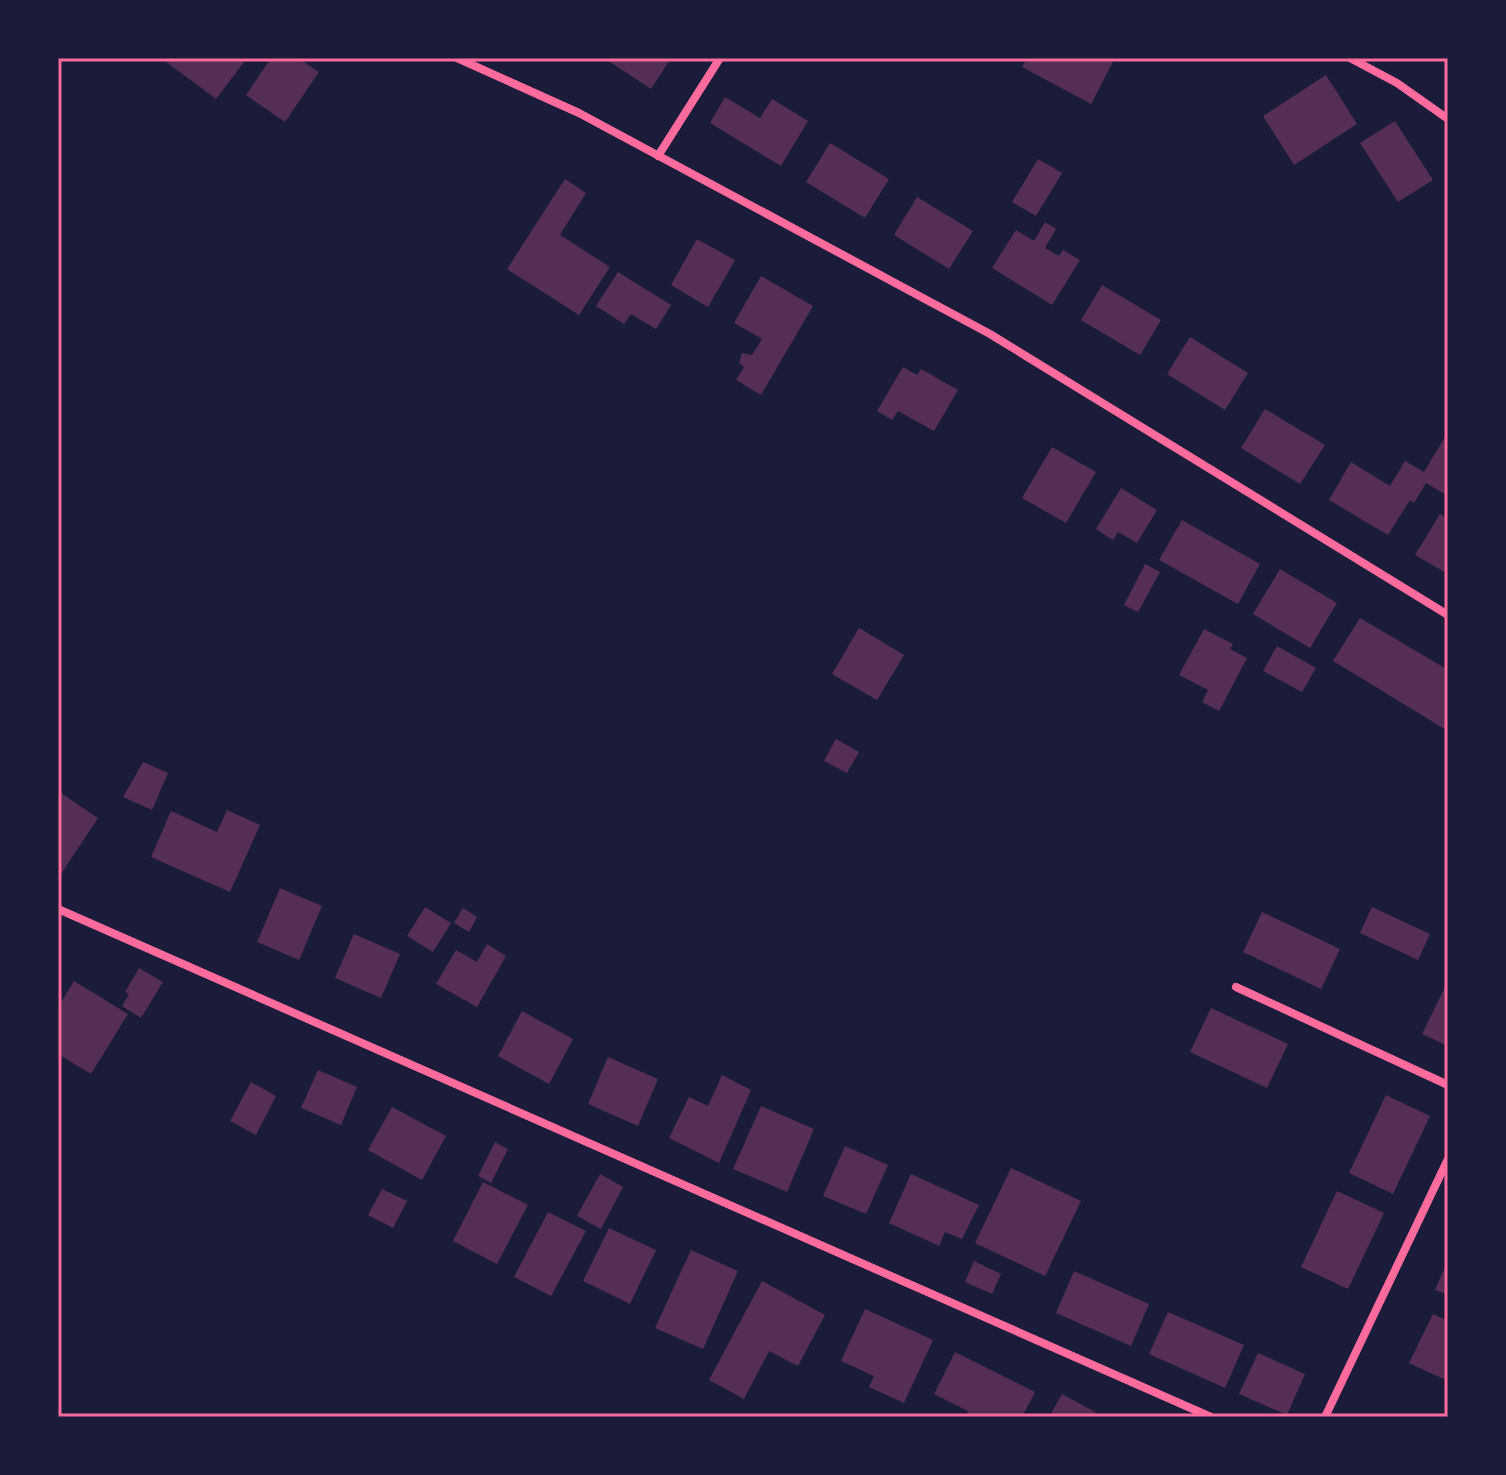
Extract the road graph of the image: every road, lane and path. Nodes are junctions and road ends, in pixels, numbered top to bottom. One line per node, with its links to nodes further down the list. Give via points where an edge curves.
1 (457, 58): 5 (street, via 579,113)
2 (720, 58): 5 (street)
3 (1350, 58): 4 (street)
4 (1448, 119)
5 (658, 156): 6 (street, via 990,334)
6 (1448, 615)
7 (58, 909): 11 (street)
8 (1236, 987): 9 (street)
9 (1448, 1085)
10 (1448, 1159): 12 (street)
11 (1211, 1417)
12 (1325, 1417)

